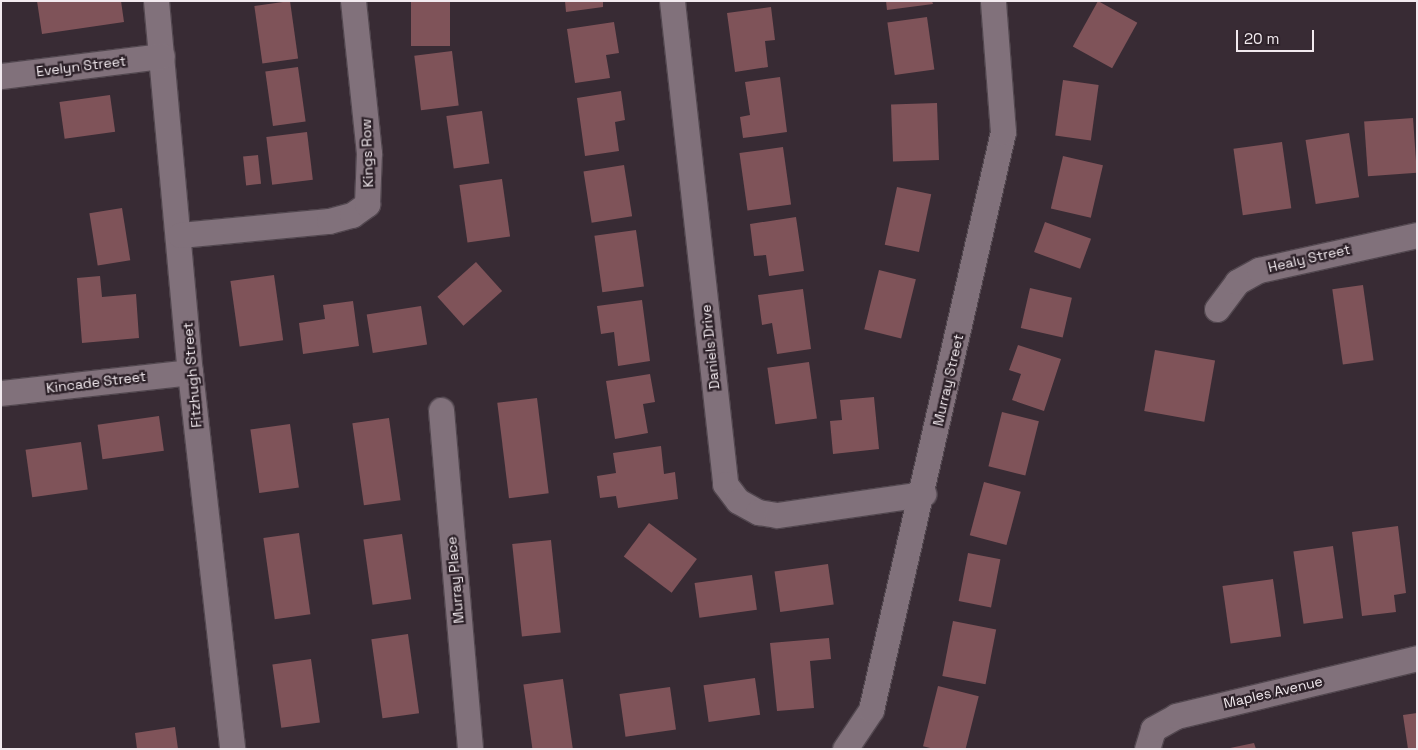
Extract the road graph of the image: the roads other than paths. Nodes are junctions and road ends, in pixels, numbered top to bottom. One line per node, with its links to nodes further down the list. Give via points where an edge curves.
1 (156, 1): 5 (street, Fitzhugh Street)
2 (353, 1): 7 (street, Kings Row, via 370,153 367,204 352,215 329,221)
3 (672, 1): 13 (street, Daniels Drive, via 725,484 738,501 758,512 776,514)
4 (993, 1): 13 (street, Murray Street, via 1003,132)
5 (162, 56): 6 (street, Evelyn Street); 7 (street, Fitzhugh Street)
6 (1, 76)
7 (180, 235): 10 (street, Fitzhugh Street)
8 (1417, 235): 9 (street, Healy Street, via 1259,270 1237,282)
9 (1217, 308)
10 (190, 372): 11 (street, Kincade Street); 15 (street, Fitzhugh Street)
11 (1, 393)
12 (441, 410): 16 (street, Murray Place)
13 (923, 494): 17 (street, Murray Street, via 871,710)
14 (1417, 658): 18 (street, Maples Avenue, via 1176,716 1152,729)
15 (232, 749)
16 (470, 749)
17 (845, 749)
18 (1147, 749)

